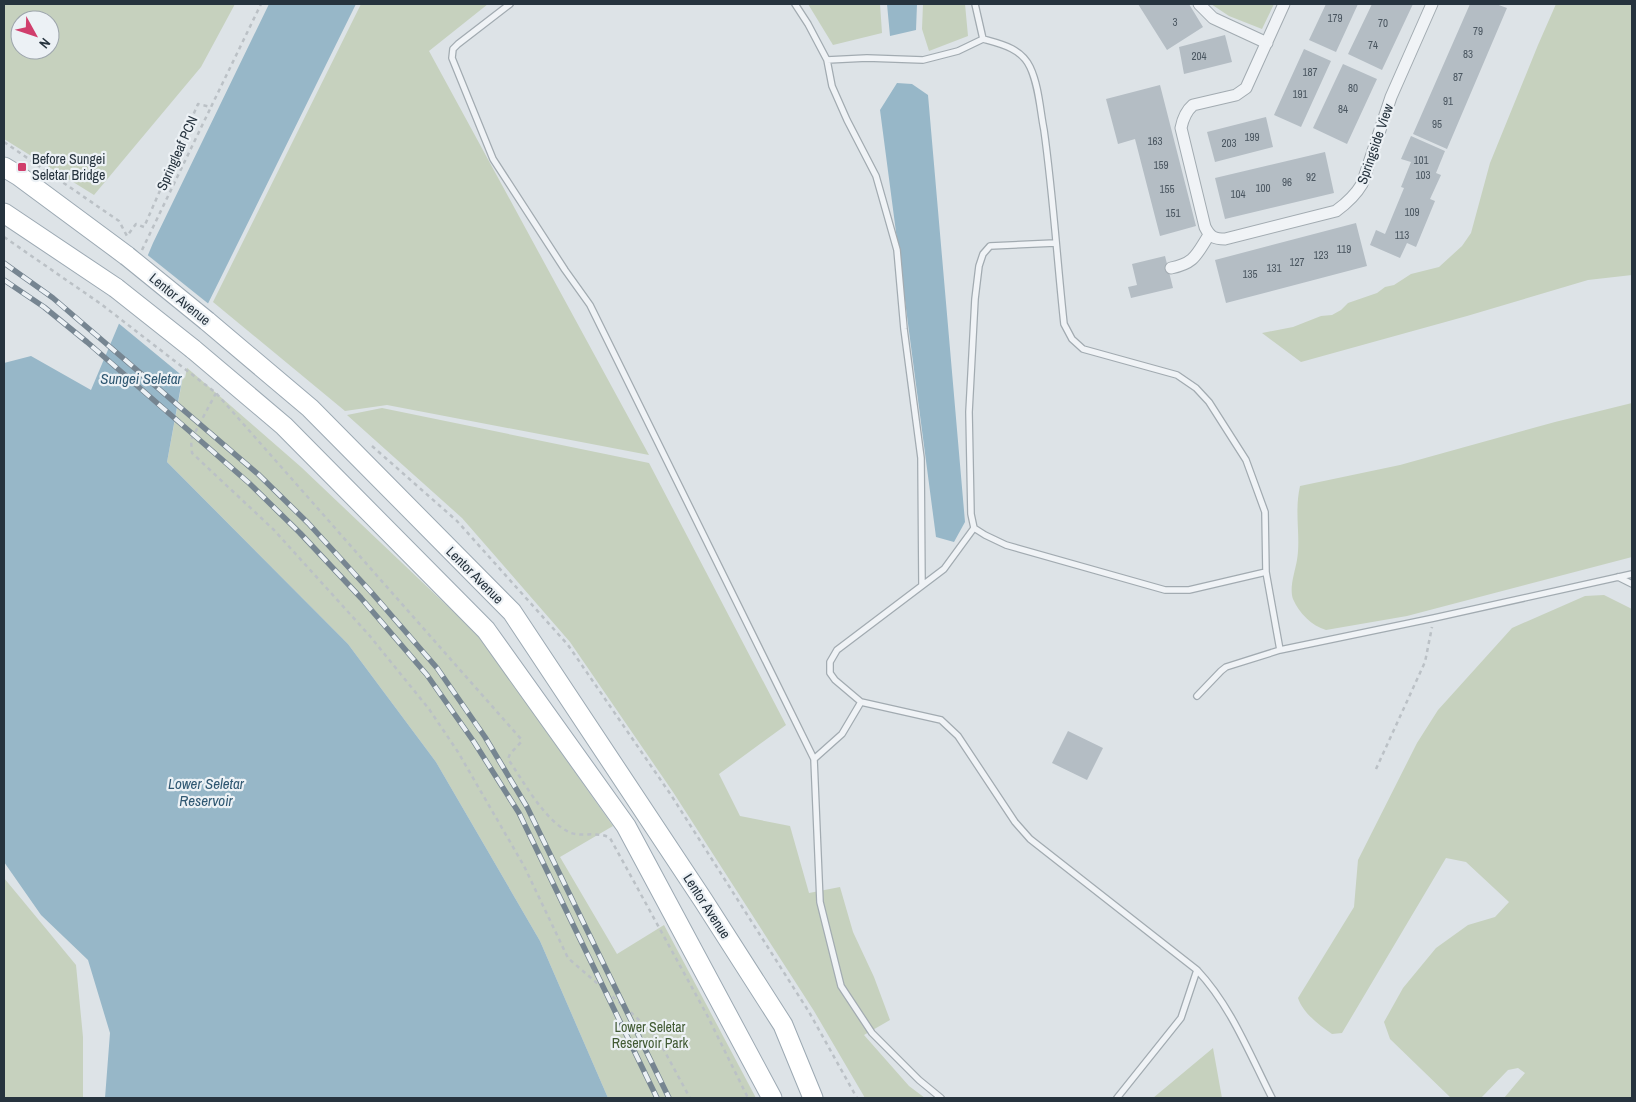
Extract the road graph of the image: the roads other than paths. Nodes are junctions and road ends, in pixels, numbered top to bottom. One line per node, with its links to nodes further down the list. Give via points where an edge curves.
1 (510, 4): 24 (lane, via 458,44 453,49 452,58 494,159 590,305)
2 (795, 4): 9 (lane)
3 (976, 4): 7 (lane)
4 (1199, 4): 8 (street, via 1213,18)
5 (1284, 4): 8 (street)
6 (1432, 4): 12 (street, Springside View, via 1391,97 1362,184 1354,196 1336,210 1225,239)
7 (983, 39): 9 (lane, via 958,51 923,60); 13 (lane, via 1011,46 1030,66 1038,93 1048,156)
8 (1267, 43): 12 (street, via 1246,88 1236,95 1193,105 1182,119 1181,128)
9 (827, 60): 20 (lane, via 832,86 876,176 896,250 920,458)
10 (4, 167): 26 (main road, Lentor Avenue, bridge, via 135,253 207,321 310,408 512,612 783,1025)
11 (4, 214): 27 (main road, bridge, via 116,288 284,426 486,630 626,826)
12 (1209, 235): 14 (street, via 1192,261)
13 (1055, 243): 15 (lane, via 990,246 979,266 969,412); 16 (lane, via 1064,324 1072,338 1083,349 1177,375 1196,388 1214,410 1246,460 1265,512)
14 (1171, 268)
15 (974, 528): 16 (lane, via 1006,545 1165,590 1189,590); 20 (lane, via 944,569)
16 (1266, 572): 21 (lane)
17 (1632, 574): 18 (lane)
18 (1618, 577): 19 (lane); 21 (lane)
19 (1632, 584)
20 (922, 585): 23 (lane, via 837,650 830,662 830,673 835,680)
21 (1280, 650): 22 (lane, via 1226,667)
22 (1197, 696)
23 (861, 702): 24 (lane, via 842,734); 25 (lane, via 941,720 958,736 1015,822 1030,839)
24 (814, 759): 30 (lane, via 820,902 841,986 872,1032)
25 (1197, 970): 31 (lane, via 1181,1018); 32 (lane, via 1229,1014)
26 (797, 1062): 28 (main road, Lentor Avenue); 29 (main road)
27 (772, 1098)
28 (813, 1098)
29 (827, 1098)
30 (941, 1098)
31 (1117, 1098)
32 (1272, 1098)

